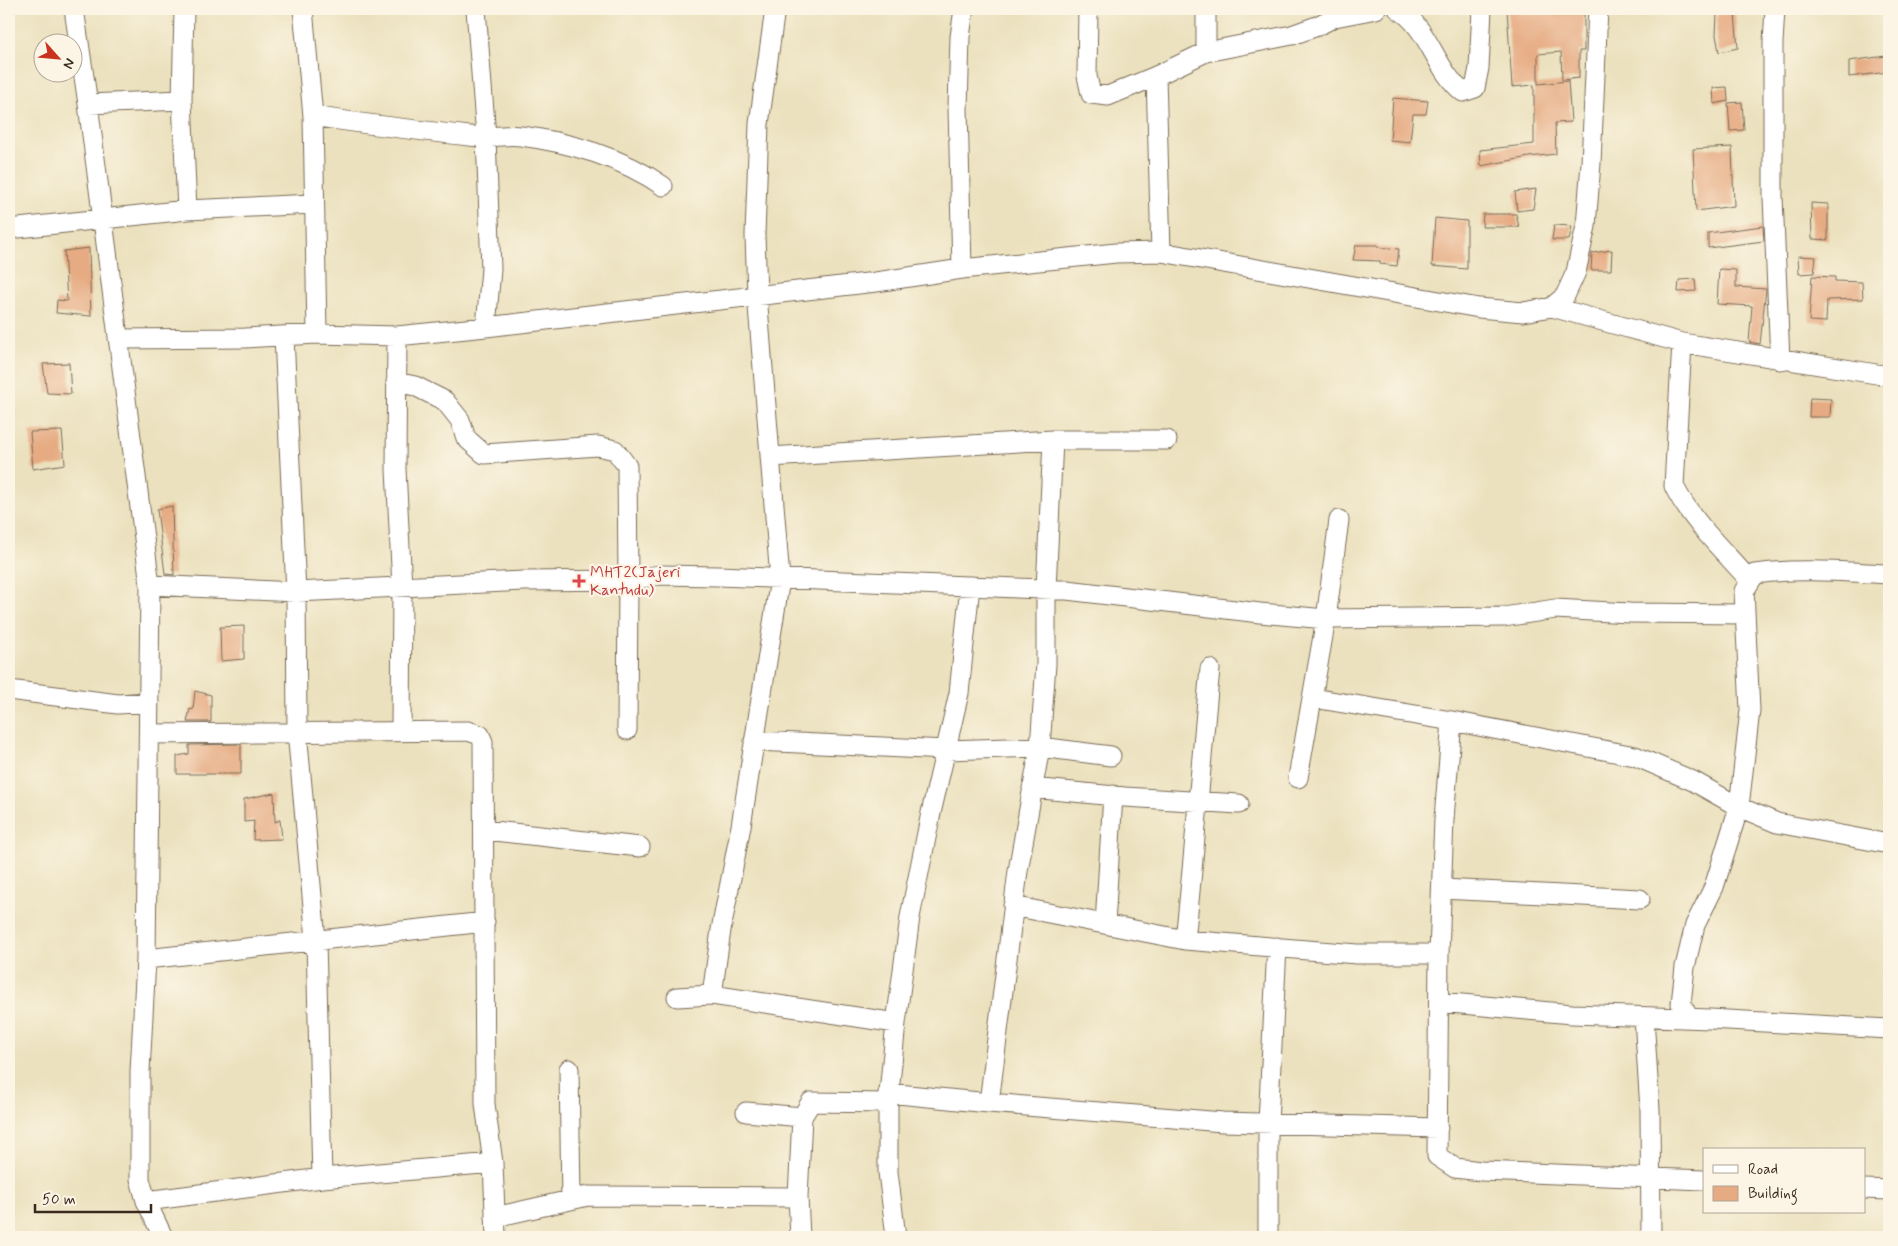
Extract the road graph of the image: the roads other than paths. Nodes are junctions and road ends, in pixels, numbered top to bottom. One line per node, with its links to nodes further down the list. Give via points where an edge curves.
1 (74, 9): 17 (street)
2 (184, 9): 16 (street)
3 (303, 9): 18 (street)
4 (476, 9): 19 (street)
5 (775, 9): 27 (street, via 759,124)
6 (964, 9): 26 (street, via 958,108)
7 (1088, 9): 15 (street, via 1086,76 1091,94 1108,96)
8 (1206, 9): 14 (street)
9 (1376, 9): 14 (street, via 1335,17 1292,35)
10 (1398, 9): 11 (street, via 1409,15 1441,67 1463,92 1475,88)
11 (1482, 9)
12 (1598, 9): 28 (street, via 1586,226 1576,272 1565,296)
13 (1775, 9): 35 (street, via 1773,197)
14 (1206, 52): 15 (street)
15 (1156, 76): 25 (street)
16 (182, 100): 17 (street); 22 (street)
17 (88, 104): 23 (street)
18 (312, 116): 19 (street); 21 (street)
19 (486, 138): 20 (street, via 519,135 579,148 643,172); 29 (street, via 491,269)
20 (663, 186)
21 (314, 204): 22 (street); 30 (street)
22 (187, 210): 23 (street)
23 (102, 219): 24 (street); 33 (street)
24 (9, 229)
25 (1161, 252): 26 (street, via 1116,253); 28 (street, via 1479,308 1523,312)
26 (962, 269): 27 (street, via 876,282)
27 (756, 294): 29 (street); 40 (street)
28 (1552, 307): 34 (street)
29 (486, 327): 32 (street)
30 (317, 334): 31 (street); 32 (street)
31 (284, 336): 33 (street); 50 (street)
32 (396, 336): 37 (street)
33 (118, 339): 46 (street)
34 (1682, 343): 35 (street); 45 (street, via 1674,486 1681,501)
35 (1780, 360): 36 (street)
36 (1889, 376)
37 (396, 382): 43 (street, via 415,386 445,401 460,420 466,438 484,454 598,446 615,450 627,466); 48 (street, via 396,469)
38 (1053, 440): 39 (street); 40 (street); 49 (street)
39 (1167, 440)
40 (770, 457): 44 (street)
41 (1339, 520): 52 (street)
42 (1889, 574): 45 (street, via 1805,570 1755,574)
43 (628, 580): 44 (street, via 660,575); 48 (street); 58 (street)
44 (780, 580): 47 (street); 62 (street)
45 (1750, 581): 51 (street, via 1744,591)
46 (150, 585): 50 (street); 56 (street)
47 (970, 586): 49 (street); 64 (street, via 959,693)
48 (402, 587): 50 (street); 60 (street)
49 (1046, 589): 52 (street); 63 (street, via 1046,664)
50 (296, 592): 59 (street)
51 (1745, 614): 52 (street, via 1555,609 1504,617); 71 (street, via 1750,710)
52 (1326, 619): 55 (street)
53 (1210, 669): 69 (street)
54 (9, 690): 56 (street, via 118,704)
55 (1313, 698): 57 (street); 66 (street)
56 (149, 702): 61 (street)
57 (1452, 722): 71 (street, via 1634,756 1693,781); 75 (street)
58 (627, 730)
59 (297, 731): 60 (street); 61 (street); 80 (street)
60 (401, 731): 72 (street, via 468,731 480,735 483,742)
61 (149, 734): 84 (street)
62 (754, 741): 64 (street); 85 (street)
63 (1040, 747): 64 (street); 65 (street); 67 (street)
64 (946, 750): 90 (street, via 910,917)
65 (1111, 756)
66 (1298, 778)
67 (1032, 788): 68 (street); 77 (street)
68 (1113, 796): 69 (street); 79 (street)
69 (1198, 802): 70 (street); 81 (street)
70 (1239, 804)
71 (1739, 807): 73 (street, via 1777,823); 89 (street, via 1714,887 1694,925 1684,967 1680,1004)
72 (485, 830): 74 (street); 78 (street)
73 (1889, 844)
74 (640, 847)
75 (1442, 889): 76 (street); 83 (street)
76 (1640, 899)
77 (1013, 906): 79 (street); 94 (street)
78 (485, 922): 80 (street); 99 (street, via 485,1104)
79 (1105, 924): 81 (street)
80 (316, 940): 84 (street); 101 (street)
81 (1185, 940): 82 (street)
82 (1277, 947): 83 (street, via 1357,954); 97 (street)
83 (1439, 954): 87 (street)
84 (146, 959): 107 (street, via 140,1072 140,1179)
85 (712, 995): 86 (street); 90 (street)
86 (677, 997)
87 (1440, 1002): 88 (street); 98 (street)
88 (1644, 1017): 89 (street); 100 (street)
89 (1690, 1018): 91 (street)
90 (896, 1023): 93 (street)
91 (1889, 1029)
92 (568, 1069): 106 (street)
93 (888, 1098): 94 (street); 96 (street, via 811,1102); 112 (street, via 888,1172)
94 (989, 1103): 97 (street)
95 (746, 1112): 96 (street)
96 (802, 1117): 105 (street)
97 (1268, 1123): 98 (street); 113 (street)
98 (1438, 1128): 100 (street, via 1437,1156 1455,1168)
99 (493, 1163): 101 (street); 108 (street)
100 (1651, 1176): 102 (street); 114 (street)
101 (322, 1178): 107 (street)
102 (1703, 1180)
103 (1866, 1189): 104 (street)
104 (1889, 1190)
105 (798, 1197): 106 (street, via 588,1196); 111 (street)
106 (571, 1199): 108 (street)
107 (146, 1202): 109 (street)
108 (495, 1217): 110 (street)
109 (163, 1237)
110 (496, 1237)
111 (800, 1237)
112 (896, 1237)
113 (1268, 1237)
114 (1651, 1237)

